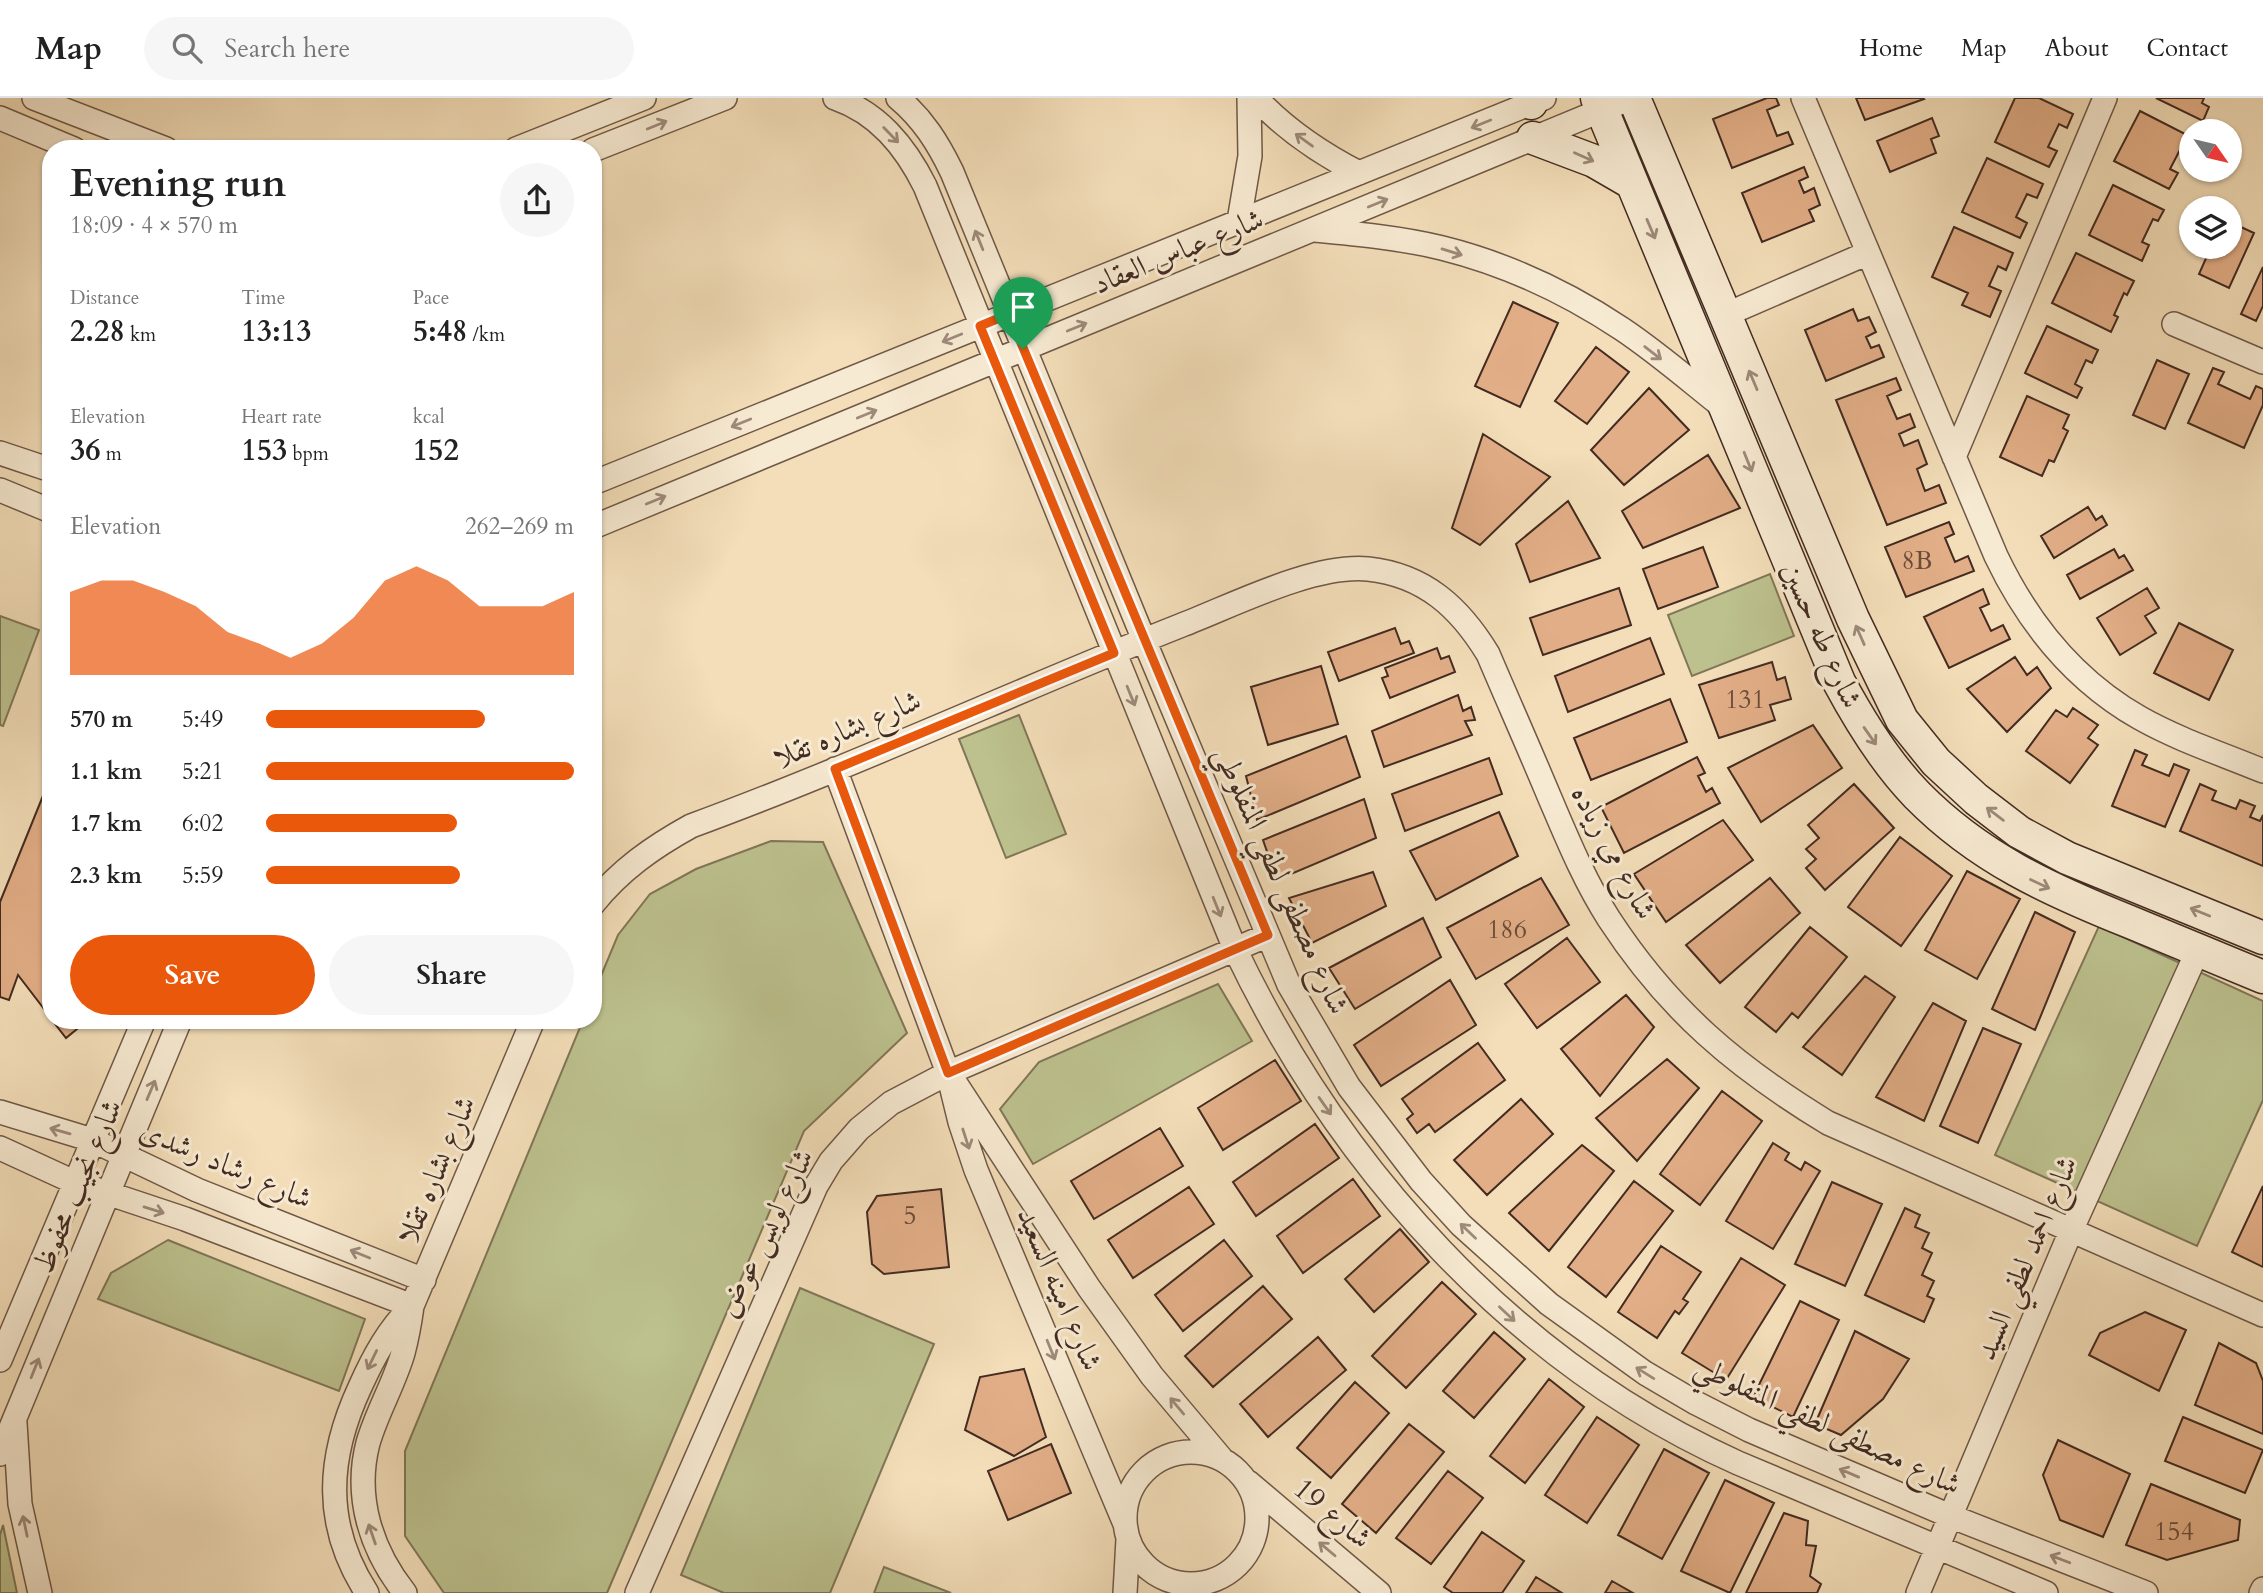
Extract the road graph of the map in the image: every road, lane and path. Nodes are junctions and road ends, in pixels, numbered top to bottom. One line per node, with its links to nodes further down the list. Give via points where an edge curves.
1 (34, 98): 17 (street)
2 (644, 98): 14 (street)
3 (725, 98): 20 (street, one-way to 3)
4 (835, 98): 29 (street, one-way to 29, via 871,116 912,159)
5 (898, 98): 26 (street, شارع مصطفى لطفي المنفلوطي, one-way to 5, via 942,151)
6 (1249, 98): 23 (street, via 1250,156)
7 (1256, 98): 21 (street, one-way to 7, via 1288,129)
8 (1632, 98): 12 (street, شارع عباس العقاد); 27 (street, شارع طه حسين)
9 (1804, 98): 25 (street)
10 (2105, 98): 35 (street)
11 (1536, 100): 21 (street, شارع عباس العقاد, one-way to 21)
12 (1599, 104): 15 (street, شارع عباس العقاد); 22 (street, شارع طه حسين)
13 (0, 118): 16 (street)
14 (589, 121): 18 (street); 19 (street)
15 (1533, 138): 22 (street, one-way to 22, via 1584,156); 24 (street, شارع عباس العقاد, one-way to 15)
16 (53, 140)
17 (143, 140)
18 (539, 140)
19 (594, 140)
20 (602, 147)
21 (1359, 173): 23 (street, شارع عباس العقاد)
22 (1632, 183): 33 (street, شارع طه حسين, one-way to 33)
23 (1239, 221): 26 (street, شارع عباس العقاد)
24 (1312, 230): 30 (street, شارع عباس العقاد, one-way to 24); 33 (street, one-way to 33, via 1443,248 1506,268 1623,330)
25 (1868, 253): 27 (street); 35 (street)
26 (1009, 314): 29 (street, شارع عباس العقاد); 30 (street, شارع مصطفى لطفي المنفلوطي)
27 (1725, 315): 47 (street, شارع طه حسين, one-way to 27, via 2067,858 2019,832 1936,762 1902,720 1876,670)
28 (2175, 324): 32 (street)
29 (980, 326): 31 (street); 37 (street, شارع عباس العقاد, one-way to 37)
30 (1023, 349): 31 (street, شارع عباس العقاد); 41 (street, شارع مصطفى لطفي المنفلوطي)
31 (994, 361): 40 (street, شارع عباس العقاد, one-way to 31); 42 (street)
32 (2263, 362)
33 (1726, 409): 49 (street, شارع طه حسين, one-way to 49, via 1839,682 1861,722 1909,786 1950,826 2026,877)
34 (0, 453): 36 (street)
35 (1954, 457): 44 (street, via 2008,583 2061,656 2139,718)
36 (42, 467)
37 (602, 479)
38 (0, 490): 39 (street)
39 (42, 506)
40 (602, 523)
41 (1143, 640): 42 (street, شارع بشاره تقلا); 46 (street, شارع مصطفى لطفي المنفلوطي); 61 (street, شارع مي زياده, via 1307,576 1337,569 1398,575 1426,587 1452,605 1483,645 1579,866 1643,968 1683,1013 1728,1055 1828,1123)
42 (1114, 653): 43 (street, شارع بشاره تقلا); 48 (street, one-way to 48)
43 (835, 769): 45 (street, شارع بشاره تقلا, via 691,827 631,864); 54 (street, شارع امينه السعيد)
44 (2263, 771)
45 (602, 895)
46 (1268, 935): 48 (street, شارع لويس عوض); 70 (street, شارع مصطفى لطفي المنفلوطي, one-way to 46, via 1696,1403 1645,1373 1549,1304 1461,1225 1384,1135 1318,1037)
47 (2263, 938)
48 (1235, 949): 54 (street, شارع لويس عوض); 72 (street, one-way to 72, via 1297,1066 1336,1122 1422,1229 1522,1328 1580,1373 1705,1449)
49 (2198, 950): 50 (street, شارع طه حسين); 61 (street, شارع احمد لطفي السيد)
50 (2263, 977)
51 (140, 1029): 56 (street, شارع نجيب محفوظ)
52 (176, 1029): 58 (street, شارع نجيب محفوظ, one-way to 52)
53 (529, 1029): 62 (street, شارع بشاره تقلا)
54 (948, 1073): 68 (street, شارع امينه السعيد, one-way to 54, via 1152,1376 1089,1288); 71 (street, شارع امينه السعيد, one-way to 71, via 976,1170); 78 (street, شارع لويس عوض, via 891,1103 859,1129 816,1186)
55 (0, 1112): 56 (street, شارع رشاد رشدى, one-way to 55)
56 (92, 1140): 58 (street, شارع رشاد رشدى); 59 (street, شارع نجيب محفوظ)
57 (0, 1148): 59 (street, شارع رشاد رشدى)
58 (124, 1154): 60 (street, شارع نجيب محفوظ); 62 (street, شارع رشاد رشدى, one-way to 58, via 197,1190)
59 (74, 1182): 60 (street, شارع رشاد رشدى); 65 (street, شارع نجيب محفوظ)
60 (107, 1195): 63 (street, شارع رشاد رشدى, one-way to 63, via 185,1219); 66 (street, شارع نجيب محفوظ, one-way to 60)
61 (2071, 1231): 64 (street, شارع مي زياده); 70 (street, شارع احمد لطفي السيد)
62 (424, 1280): 63 (street, شارع بشاره تقلا)
63 (412, 1306): 76 (street, one-way to 76, via 388,1333 370,1364 348,1412 334,1466 337,1523 356,1577); 77 (street, one-way to 63, via 377,1551 363,1499 363,1472 376,1419 403,1353)
64 (2263, 1315)
65 (0, 1360)
66 (15, 1417): 67 (street, شارع نجيب محفوظ); 75 (street, one-way to 66, via 20,1504)
67 (0, 1454)
68 (1221, 1458): 69 (street); 71 (street, via 1187,1451 1153,1463 1131,1489)
69 (1246, 1480): 73 (street, via 1257,1512 1251,1545 1236,1566); 80 (street, شارع 19, one-way to 69)
70 (1950, 1516): 72 (street, شارع احمد لطفي السيد); 83 (street, شارع مصطفى لطفي المنفلوطي, one-way to 70)
71 (1127, 1532): 74 (street, via 1135,1554 1147,1567); 79 (street)
72 (1937, 1548): 81 (street, شارع احمد لطفي السيد); 82 (street)
73 (1209, 1586): 74 (street)
74 (1181, 1588)
75 (40, 1593)
76 (367, 1593)
77 (405, 1593)
78 (637, 1593)
79 (1125, 1593)
80 (1379, 1593)
81 (1918, 1593)
82 (2046, 1593)
83 (2146, 1593)

